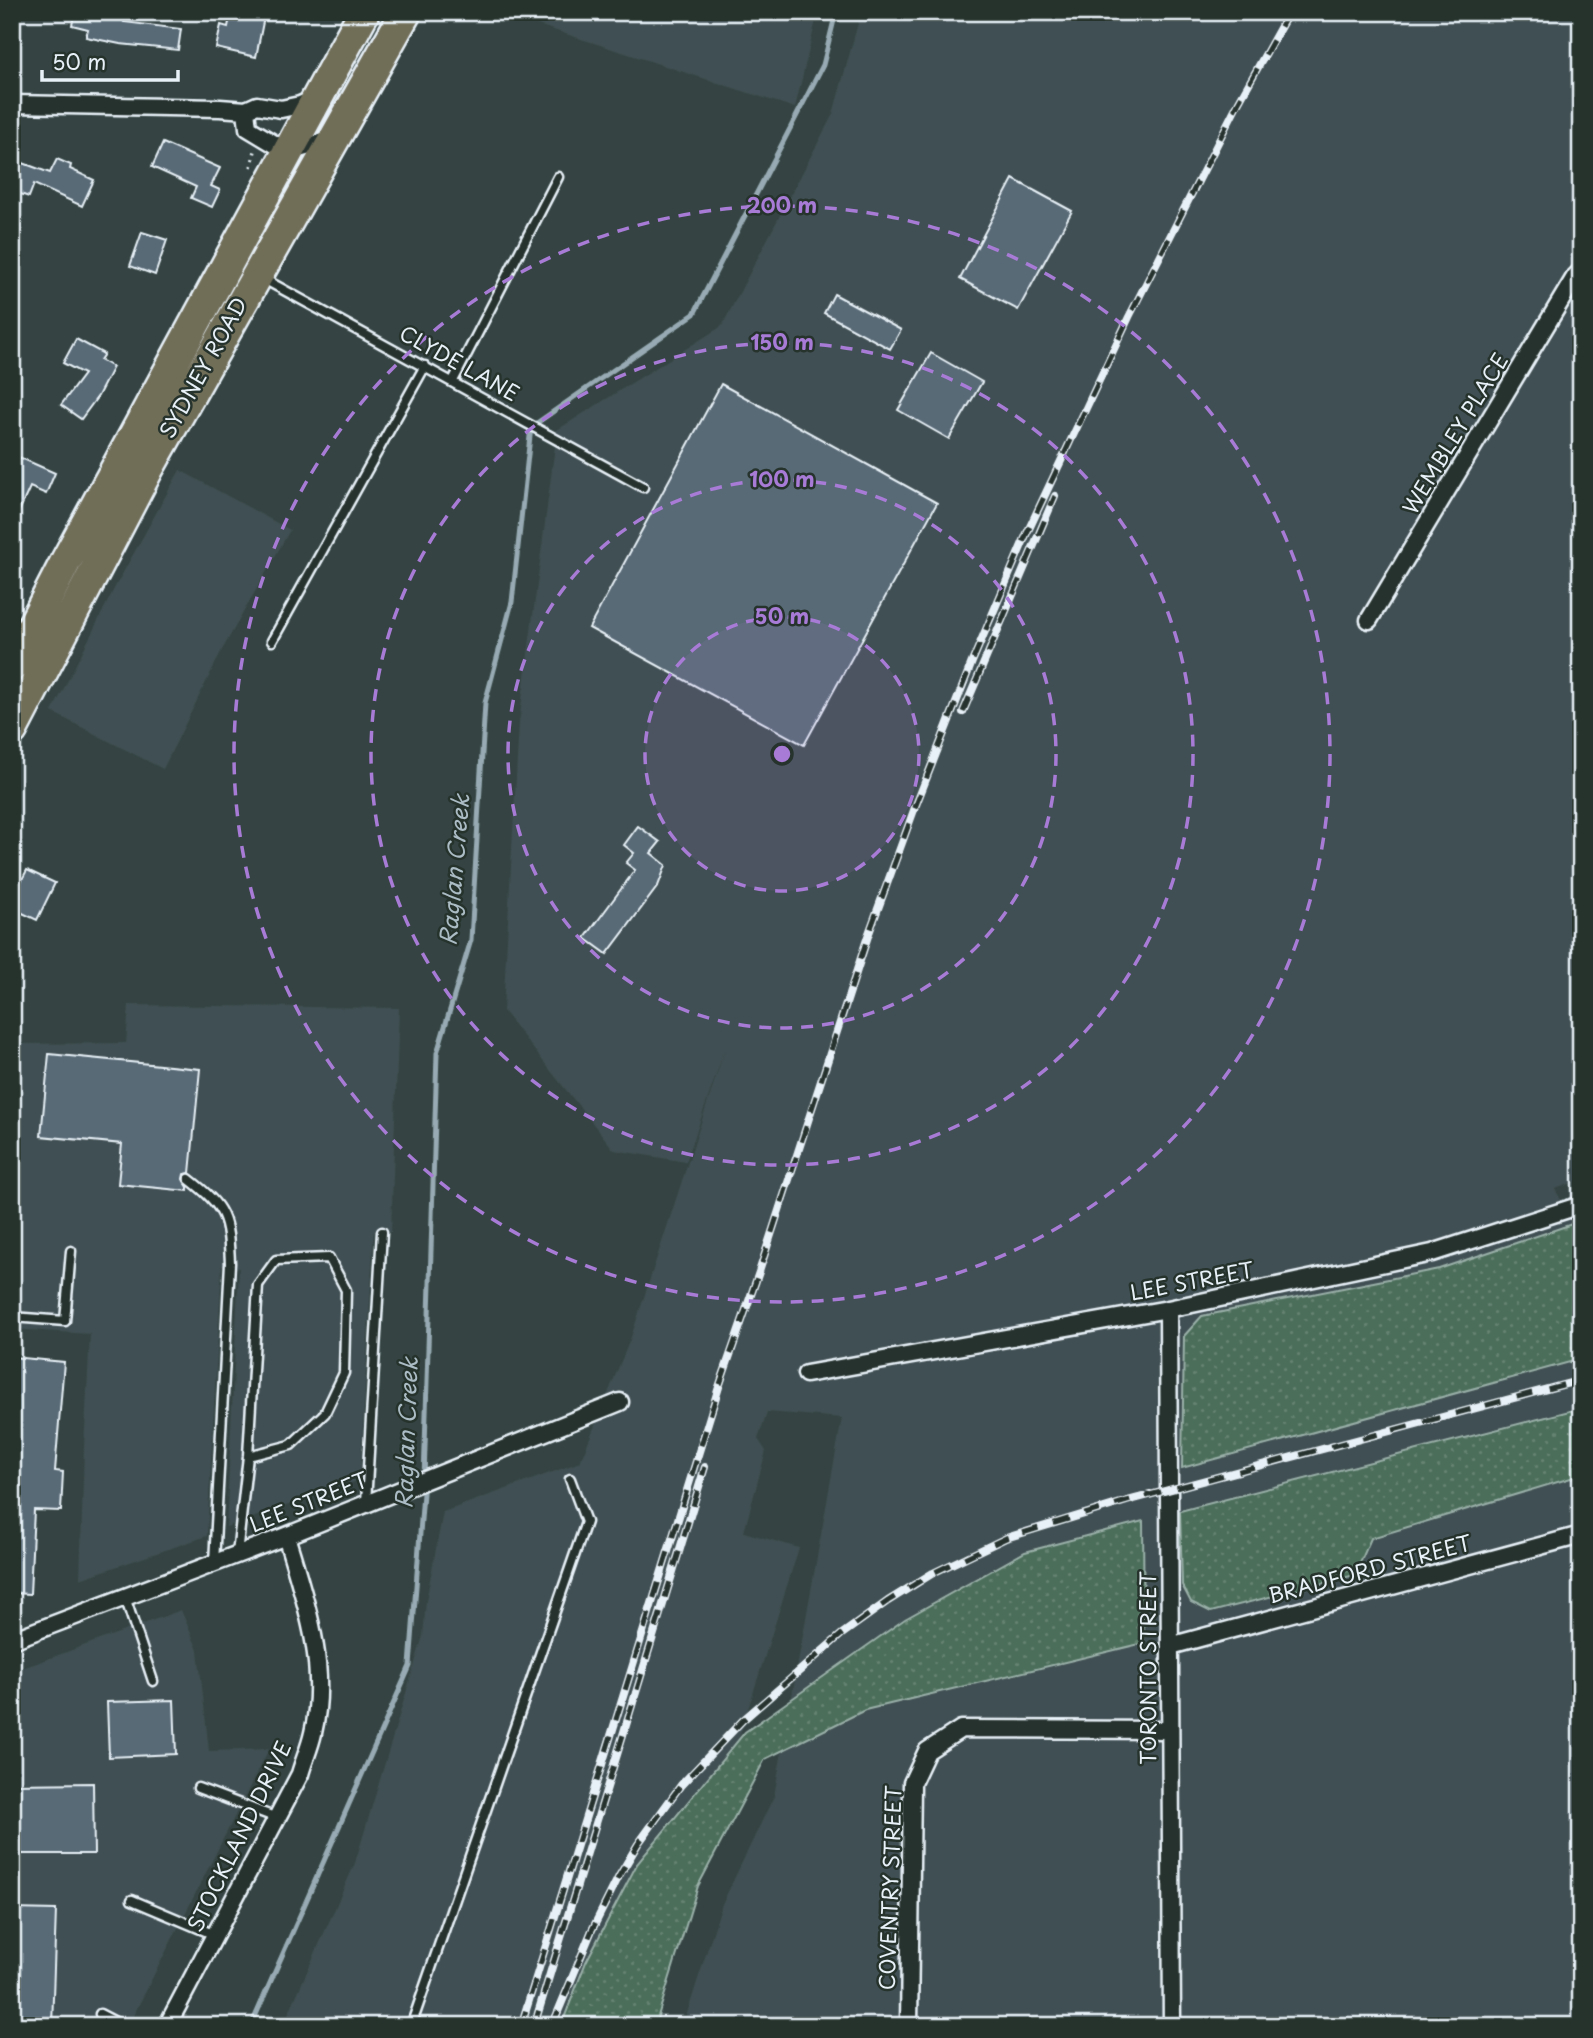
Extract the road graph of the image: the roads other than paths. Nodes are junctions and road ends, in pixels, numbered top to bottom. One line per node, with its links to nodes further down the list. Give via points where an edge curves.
1 (364, 12): 3 (highway, SYDNEY ROAD)
2 (406, 12): 6 (highway, SYDNEY ROAD)
3 (316, 98): 5 (street, via 289,108 257,105); 7 (highway, SYDNEY ROAD)
4 (12, 104): 5 (street)
5 (246, 110): 7 (street, via 248,128)
6 (335, 139): 7 (street); 10 (highway, SYDNEY ROAD)
7 (288, 152): 16 (highway, SYDNEY ROAD)
8 (558, 177): 12 (lane)
9 (1581, 271): 14 (street, WEMBLEY PLACE)
10 (256, 274): 11 (lane, CLYDE LANE); 17 (highway, SYDNEY ROAD, via 116,528)
11 (425, 366): 12 (lane, CLYDE LANE); 15 (lane)
12 (453, 381): 13 (lane, CLYDE LANE)
13 (643, 487)
14 (1368, 620)
15 (272, 640)
16 (12, 666)
17 (12, 730)
18 (189, 1179): 32 (lane, via 214,1198 229,1228)
19 (1581, 1205): 22 (street, LEE STREET, via 1432,1253)
20 (382, 1232): 28 (lane)
21 (71, 1251): 23 (lane, via 65,1321)
22 (1168, 1309): 24 (street, LEE STREET); 35 (street, TORONTO STREET)
23 (12, 1317)
24 (806, 1374)
25 (620, 1402): 28 (street, LEE STREET)
26 (248, 1456): 26 (lane, via 258,1285 276,1260 329,1258 346,1290 344,1373 325,1413 291,1445); 31 (lane)
27 (570, 1479): 45 (lane, via 586,1522)
28 (366, 1503): 29 (street, LEE STREET)
29 (286, 1535): 31 (street, LEE STREET); 39 (street, STOCKLAND DRIVE, via 314,1639 319,1686 313,1733 300,1774)
30 (1581, 1535): 35 (street, BRADFORD STREET)
31 (237, 1554): 32 (street, LEE STREET)
32 (214, 1563): 33 (street, LEE STREET)
33 (125, 1597): 34 (street, LEE STREET); 36 (lane)
34 (12, 1640)
35 (1170, 1646): 37 (street, TORONTO STREET)
36 (153, 1681)
37 (1170, 1730): 46 (street, COVENTRY STREET, via 961,1729 927,1751 912,1783); 47 (street, TORONTO STREET)
38 (198, 1788): 39 (lane)
39 (276, 1818): 41 (street, STOCKLAND DRIVE)
40 (132, 1900): 41 (lane)
41 (215, 1935): 44 (street, STOCKLAND DRIVE)
42 (100, 2014): 43 (lane)
43 (123, 2026)
44 (167, 2026)
45 (411, 2026)
46 (909, 2026)
47 (1172, 2026)

